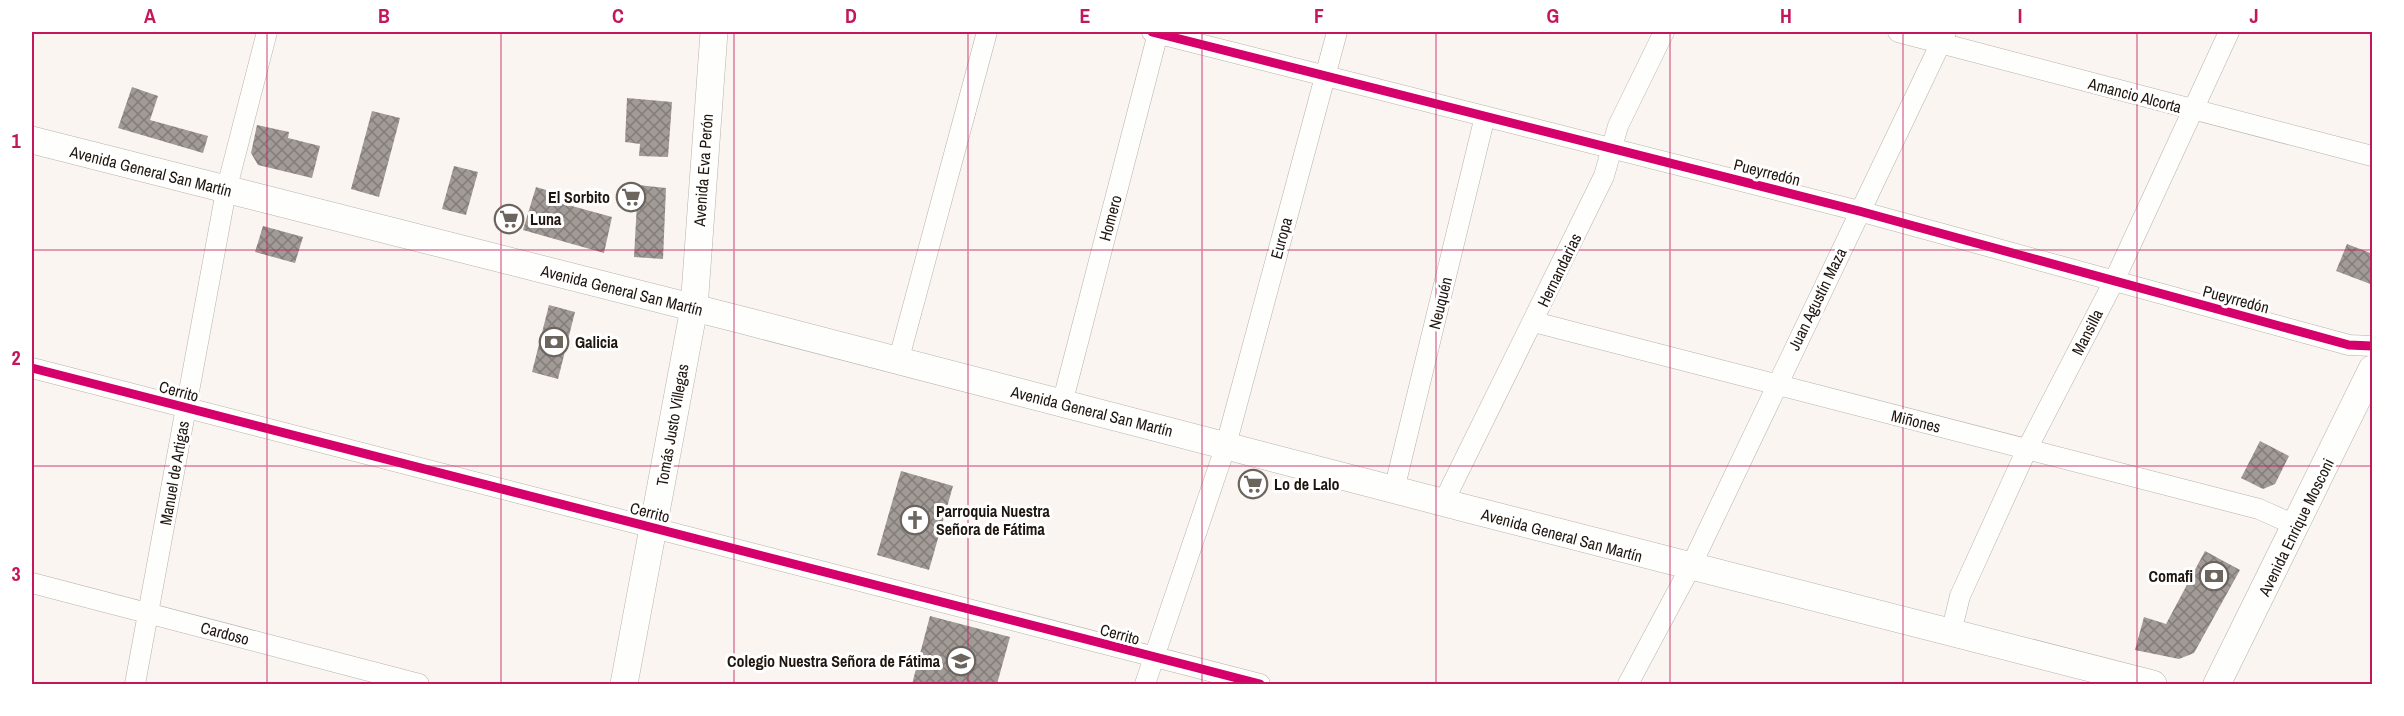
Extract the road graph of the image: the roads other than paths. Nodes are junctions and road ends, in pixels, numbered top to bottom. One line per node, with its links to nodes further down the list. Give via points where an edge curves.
1 (267, 32): 16 (street, Manuel de Artigas)
2 (714, 32): 19 (main road, Avenida Eva Perón)
3 (987, 32): 22 (street)
4 (1155, 32): 10 (street, Pueyrredón); 26 (street, Homero)
5 (1337, 32): 10 (street, Europa)
6 (1664, 32): 14 (street, Hernandarias, via 1618,126)
7 (1898, 32): 9 (street, Amancio Alcorta)
8 (2229, 32): 11 (street, Mansilla)
9 (1944, 37): 11 (street, Amancio Alcorta); 17 (street, Juan Agustín Maza)
10 (1324, 76): 12 (street, Pueyrredón); 28 (street, Europa)
11 (2193, 110): 15 (street, Amancio Alcorta); 18 (street, Mansilla)
12 (1485, 116): 14 (street, Pueyrredón); 30 (street, Neuquén)
13 (32, 141): 16 (main road, Avenida General San Martín)
14 (1611, 149): 17 (street, Pueyrredón); 20 (street, Hernandarias, via 1604,176)
15 (2373, 156)
16 (226, 191): 19 (main road, Avenida General San Martín); 27 (street, Manuel de Artigas)
17 (1859, 211): 18 (street, Pueyrredón); 25 (street, Juan Agustín Maza)
18 (2114, 281): 21 (street, Pueyrredón, via 2349,345); 29 (street, Mansilla)
19 (694, 308): 22 (main road, Avenida General San Martín); 33 (main road, Tomás Justo Villegas)
20 (1534, 322): 25 (street, Miñones); 31 (street, Hernandarias)
21 (2373, 346)
22 (898, 362): 26 (main road, Avenida General San Martín)
23 (32, 368): 27 (street, Cerrito)
24 (2373, 369): 32 (main road, Avenida Enrique Mosconi)
25 (1776, 386): 29 (street, Miñones); 34 (street, Juan Agustín Maza)
26 (1062, 404): 28 (main road, Avenida General San Martín)
27 (185, 409): 33 (street, Cerrito); 36 (street, Manuel de Artigas)
28 (1226, 445): 30 (main road, Avenida General San Martín); 38 (street, Europa)
29 (2027, 449): 32 (street, Miñones, via 2259,509); 37 (street, Mansilla, via 1960,596)
30 (1394, 490): 31 (main road, Avenida General San Martín)
31 (1443, 503): 34 (main road, Avenida General San Martín)
32 (2297, 526): 46 (main road, Avenida Enrique Mosconi)
33 (653, 528): 38 (street, Cerrito); 41 (main road, Tomás Justo Villegas)
34 (1690, 568): 37 (main road, Avenida General San Martín); 44 (street, Juan Agustín Maza)
35 (32, 584): 36 (street, Cardoso)
36 (148, 612): 39 (street, Manuel de Artigas); 40 (street, Cardoso)
37 (1951, 633): 45 (main road, Avenida General San Martín)
38 (1154, 658): 42 (street, Europa); 43 (street, Cerrito)
39 (135, 684)
40 (419, 684)
41 (624, 684)
42 (1145, 684)
43 (1260, 684)
44 (1628, 684)
45 (2153, 684)
46 (2217, 684)

